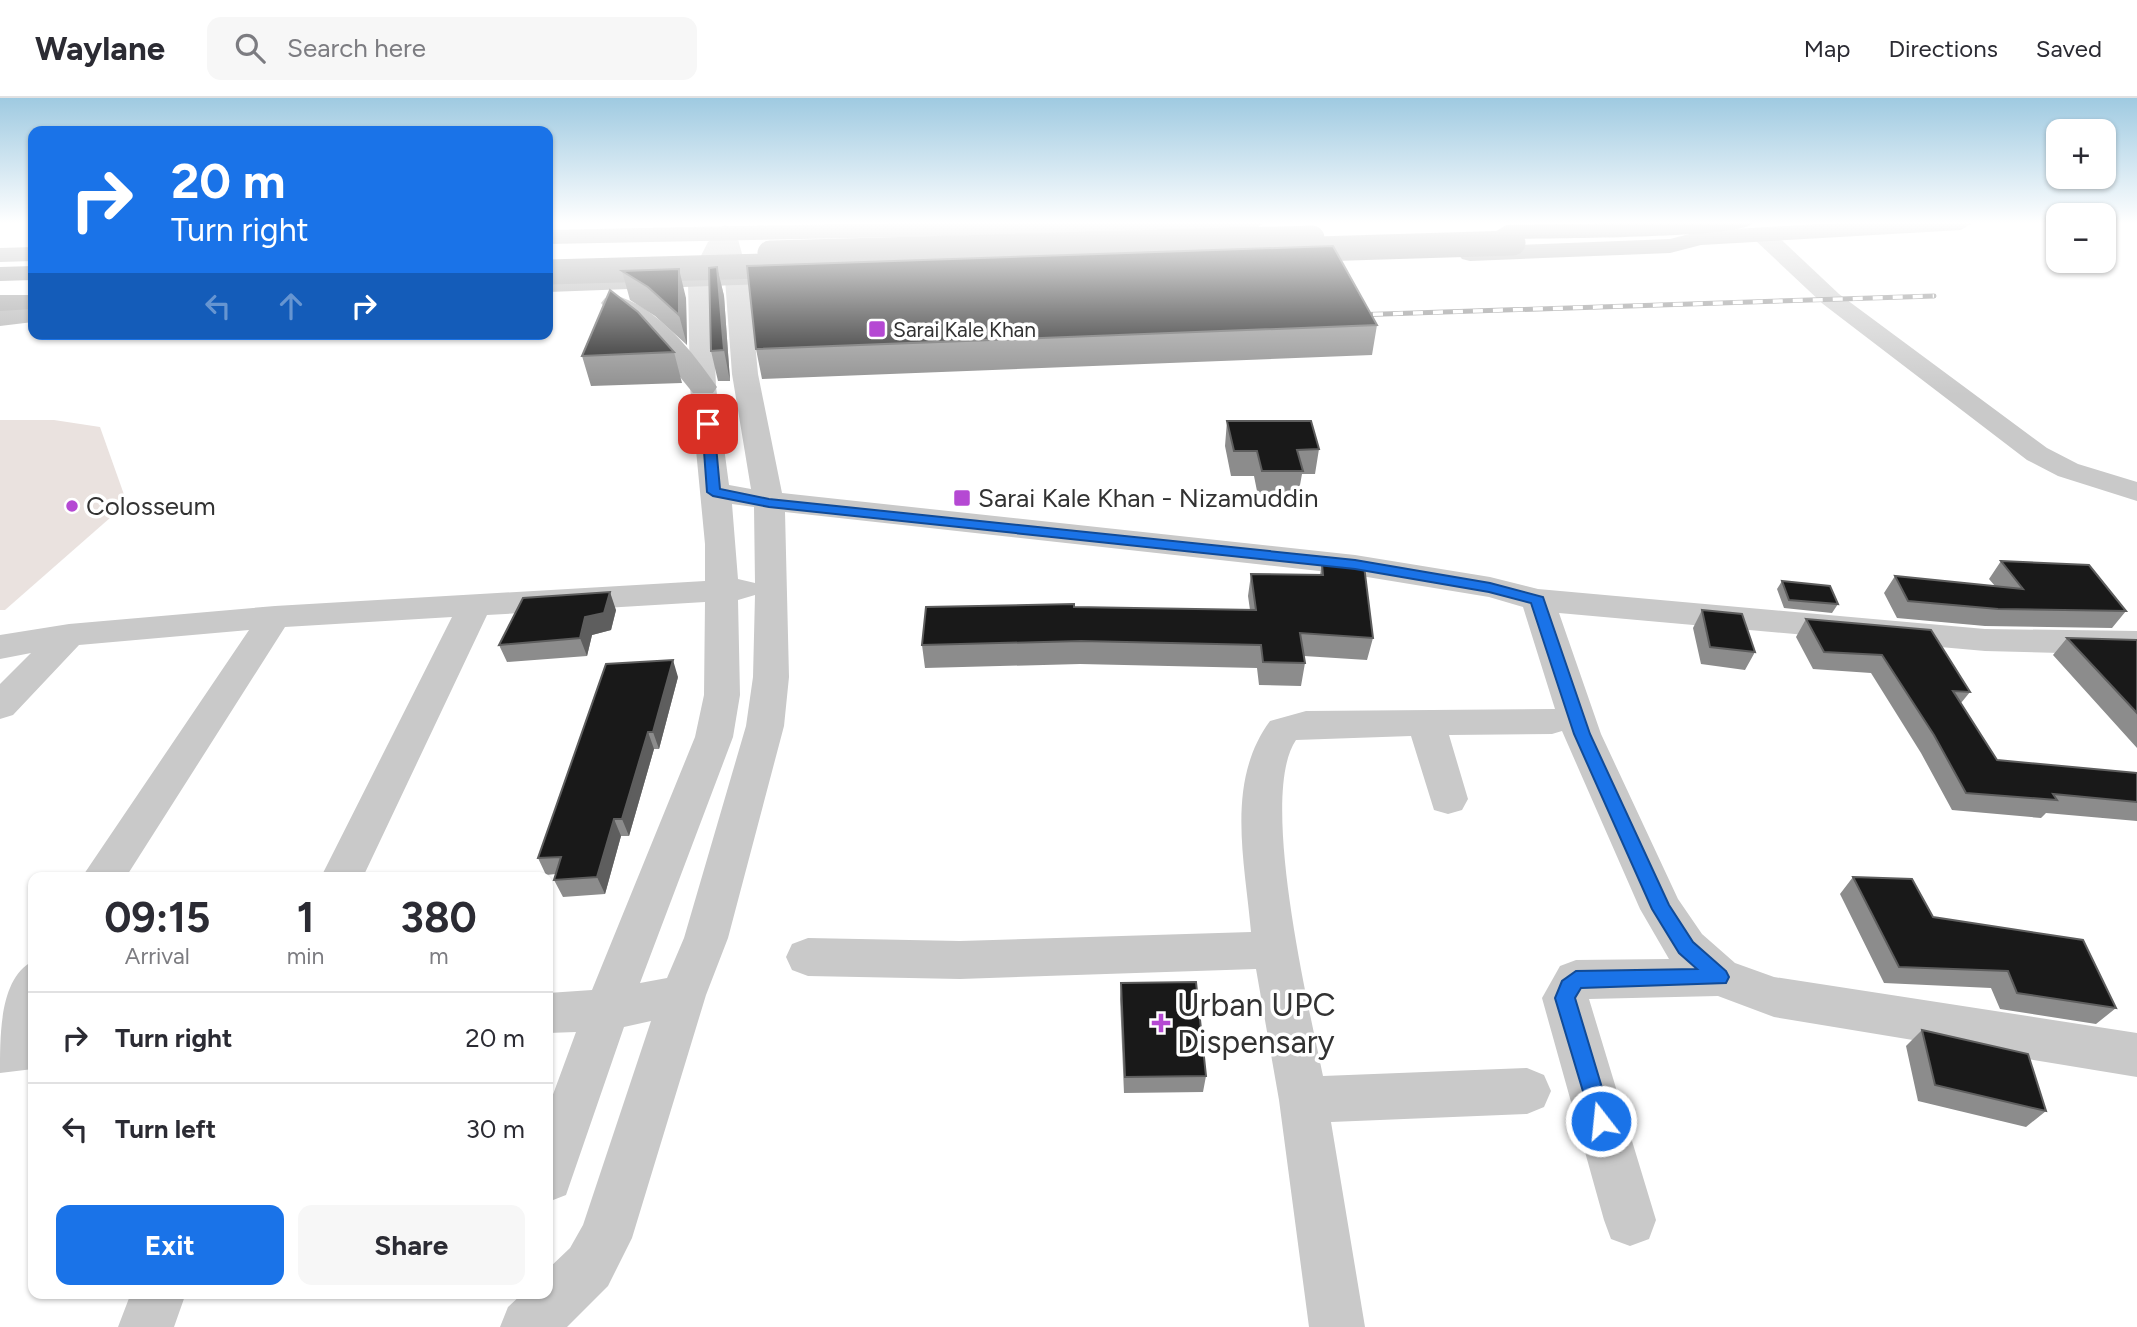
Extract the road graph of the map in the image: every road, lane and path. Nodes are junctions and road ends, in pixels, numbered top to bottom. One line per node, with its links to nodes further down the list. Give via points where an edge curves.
1 (709, 280): 4 (main road)
2 (719, 280): 12 (street); 15 (street, via 746,374)
3 (1810, 280): 14 (street, via 2037,454 2068,470)
4 (553, 286)
5 (553, 287): 12 (main road, via 602,296 633,313 674,347)
6 (28, 288): 7 (highway)
7 (0, 289)
8 (28, 302): 9 (highway)
9 (0, 303)
10 (28, 315): 11 (main road)
11 (0, 318)
12 (704, 387): 13 (street)
13 (713, 492): 15 (street); 16 (street, via 721,544)
14 (2137, 492)
15 (769, 503): 17 (street); 18 (street, via 1355,565 1490,587)
16 (721, 589): 17 (street); 19 (street); 35 (street, via 722,695 714,737)
17 (772, 589): 34 (street, via 765,726 706,938)
18 (1538, 600): 22 (street, via 1985,640); 32 (street, via 1582,734 1661,909 1686,947)
19 (474, 607): 20 (street); 29 (street)
20 (275, 617): 21 (street); 28 (street)
21 (69, 635): 23 (street); 24 (street)
22 (2137, 643)
23 (0, 647)
24 (0, 706)
25 (1426, 721): 26 (street); 27 (street); 30 (street, via 1306,724 1283,730 1273,744 1263,771 1261,821)
26 (1552, 721)
27 (1448, 799)
28 (106, 872)
29 (344, 872)
30 (1275, 950): 31 (street, via 960,960); 42 (street)
31 (807, 957)
32 (1719, 977): 40 (street, via 1774,997); 44 (street, via 1576,980 1569,987 1565,998)
33 (28, 989): 37 (street)
34 (683, 995): 35 (street); 49 (street, via 605,1238 589,1267)
35 (607, 1010): 36 (street); 43 (street)
36 (553, 1013)
37 (0, 1031)
38 (28, 1048): 39 (street)
39 (0, 1051)
40 (2137, 1055)
41 (1527, 1090): 42 (street)
42 (1303, 1100): 50 (street)
43 (553, 1163)
44 (1630, 1220)
45 (157, 1299): 47 (street)
46 (521, 1299): 48 (street)
47 (146, 1327)
48 (520, 1327)
49 (528, 1327)
50 (1337, 1327)

